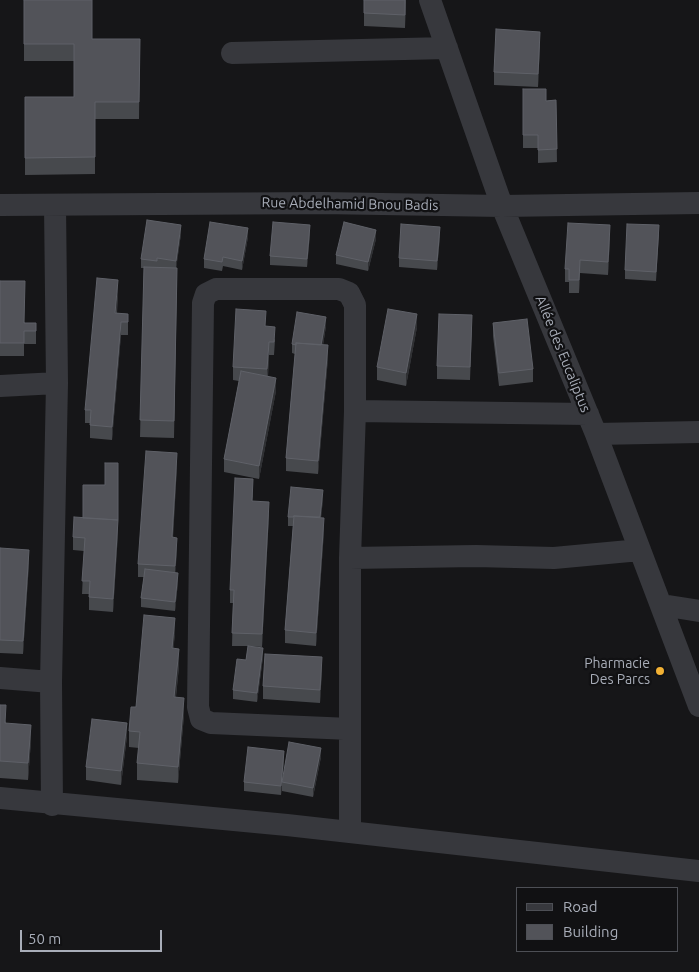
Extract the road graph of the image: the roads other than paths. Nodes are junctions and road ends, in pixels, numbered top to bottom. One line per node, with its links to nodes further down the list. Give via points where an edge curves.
1 (430, 0): 2 (street, Allée des Eucaliptus)
2 (447, 48): 3 (street); 7 (street, Allée des Eucaliptus)
3 (232, 53)
4 (699, 203): 7 (street, Rue Abdelhamid Bnou Badis)
5 (0, 204): 6 (street, Rue Abdelhamid Bnou Badis)
6 (55, 205): 7 (street, Rue Abdelhamid Bnou Badis, via 322,203); 8 (street)
7 (502, 206): 11 (street, Allée des Eucaliptus)
8 (57, 383): 9 (street); 18 (street)
9 (0, 386)
10 (355, 411): 11 (street); 14 (street); 20 (street, via 355,305 349,294 339,289 216,289 206,294 203,303 198,707 201,719 211,723)
11 (592, 424): 12 (street); 13 (street, Allée des Eucaliptus)
12 (699, 432)
13 (640, 550): 14 (street, via 554,558); 15 (street, Allée des Eucaliptus)
14 (350, 558): 20 (street)
15 (662, 605): 16 (street); 19 (street, Allée des Eucaliptus)
16 (699, 611)
17 (0, 678): 18 (street)
18 (51, 682): 22 (street)
19 (699, 706)
20 (350, 729): 23 (street)
21 (0, 798): 22 (street)
22 (52, 804): 23 (street)
23 (350, 832): 24 (street)
24 (699, 871)

